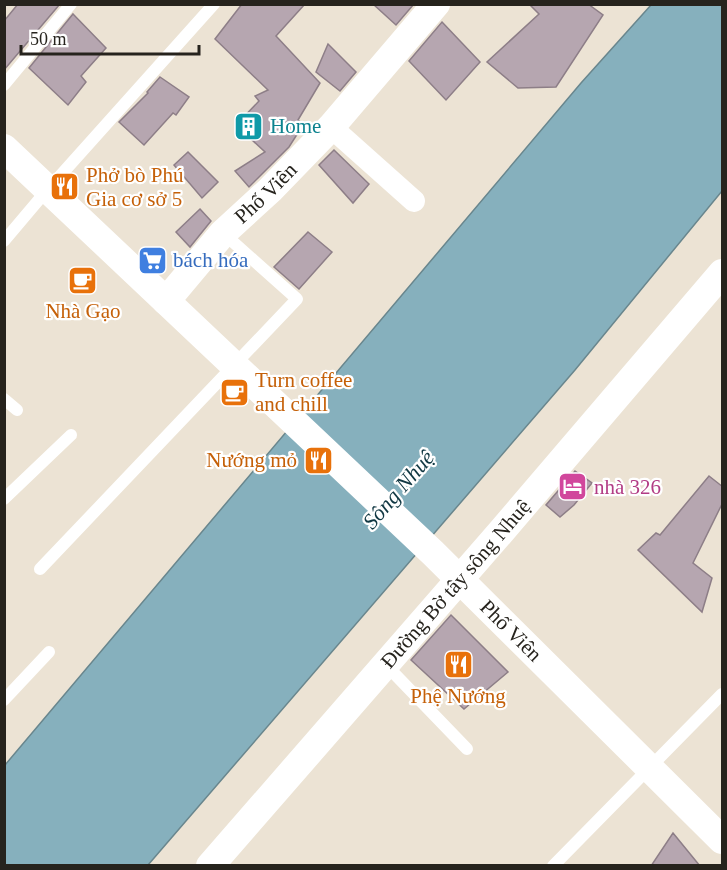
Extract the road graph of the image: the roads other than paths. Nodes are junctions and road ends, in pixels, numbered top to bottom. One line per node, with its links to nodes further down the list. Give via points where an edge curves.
1 (71, 4): 4 (lane)
2 (214, 4): 7 (lane)
3 (436, 4): 5 (street, Phố Viên)
4 (4, 85)
5 (331, 127): 8 (street); 9 (street, Phố Viên)
6 (4, 148): 7 (street, Phố Viên)
7 (50, 190): 10 (lane); 12 (street, Phố Viên)
8 (414, 201)
9 (224, 233): 12 (street, Phố Viên); 13 (lane, via 297,299)
10 (4, 242)
11 (720, 280): 19 (street, Đường Bờ tây sông Nhuệ)
12 (166, 300): 13 (street, Phố Viên)
13 (234, 366): 18 (lane); 19 (street, Phố Viên)
14 (4, 399): 15 (lane)
15 (17, 410)
16 (70, 435): 17 (lane)
17 (4, 499)
18 (40, 570)
19 (459, 580): 21 (street, Đường Bờ tây sông Nhuệ); 25 (street, Phố Viên)
20 (48, 652): 23 (lane)
21 (385, 664): 24 (lane); 27 (street, Đường Bờ tây sông Nhuệ)
22 (723, 694): 25 (lane)
23 (4, 700)
24 (467, 749)
25 (650, 769): 26 (street, Phố Viên); 28 (lane)
26 (723, 840)
27 (210, 866)
28 (553, 866)

